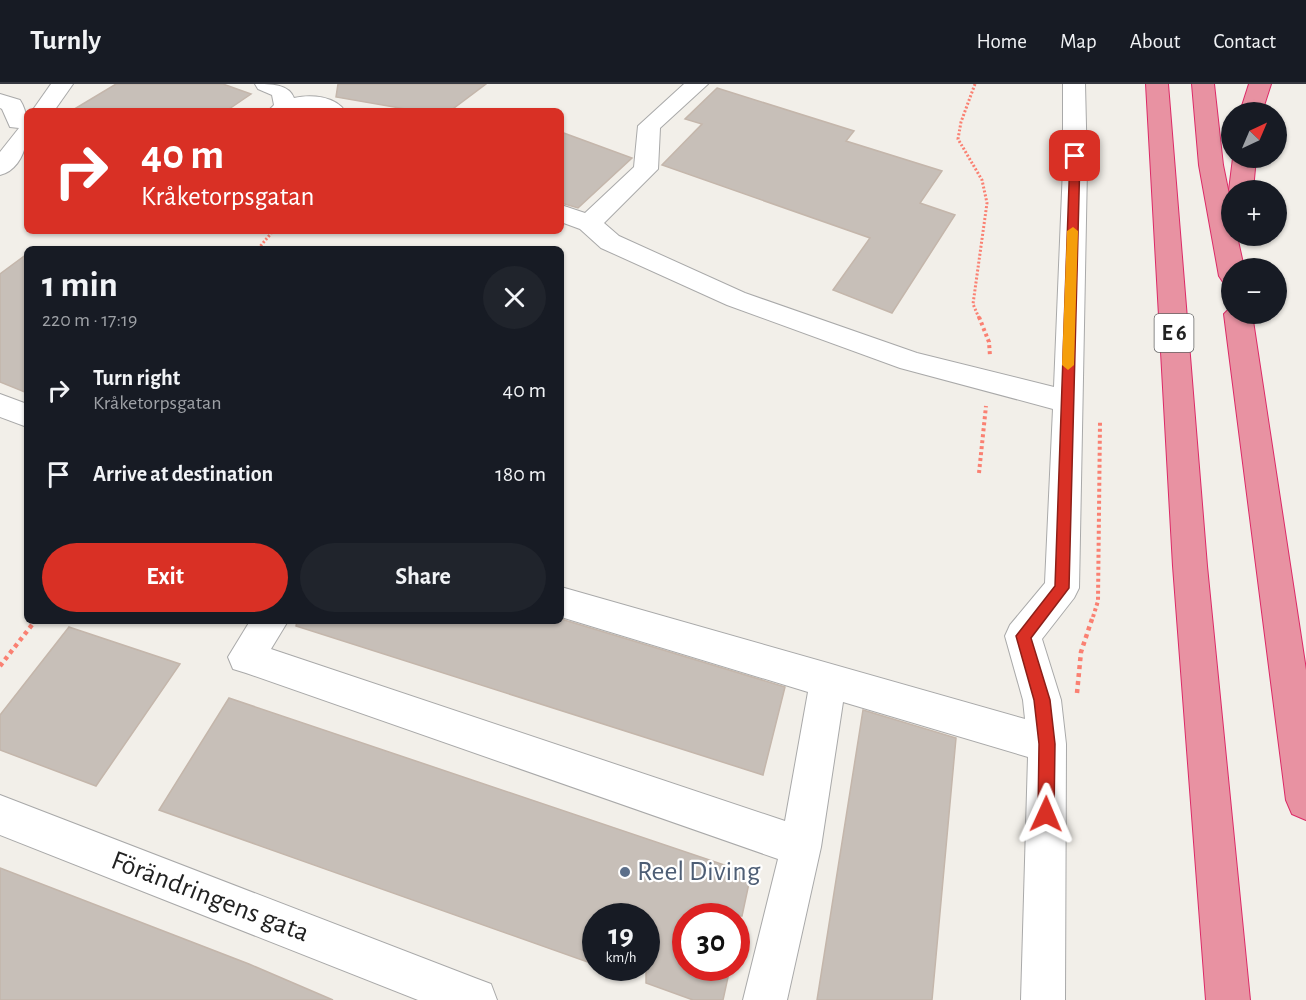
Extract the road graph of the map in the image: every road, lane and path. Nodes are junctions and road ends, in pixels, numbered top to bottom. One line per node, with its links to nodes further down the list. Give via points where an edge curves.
1 (62, 84): 11 (street)
2 (266, 84): 12 (street, via 282,92)
3 (697, 84): 18 (street, via 649,126 646,169)
4 (975, 84): 23 (path, via 958,139 982,180 987,204 973,304 989,335)
5 (1074, 84): 24 (street)
6 (1157, 84): 40 (highway, E 6, via 1190,566)
7 (1203, 84): 21 (highway, via 1211,165)
8 (1260, 84): 10 (highway)
9 (0, 101): 15 (street, via 12,105)
10 (1254, 102)
11 (45, 108)
12 (282, 108)
13 (287, 108): 14 (street, via 313,103)
14 (328, 108)
15 (12, 130): 16 (street)
16 (0, 168)
17 (564, 214): 18 (street)
18 (589, 224): 23 (street, via 610,242 736,299 910,361)
19 (270, 234): 20 (path)
20 (260, 246)
21 (1229, 258)
22 (1239, 324): 34 (highway)
23 (987, 382): 24 (street); 27 (path)
24 (1067, 401): 33 (street, via 1062,588 1023,636 1042,700)
25 (0, 405): 26 (street)
26 (24, 415)
27 (979, 473)
28 (564, 603): 32 (street)
29 (33, 624): 31 (path)
30 (268, 624): 36 (street, via 246,657)
31 (0, 666)
32 (828, 681): 33 (street); 36 (street)
33 (1047, 744): 39 (street)
34 (1306, 800)
35 (0, 815): 37 (street, Förändringens gata)
36 (801, 847): 38 (street)
37 (475, 1000)
38 (765, 1000)
39 (1043, 1000)
40 (1228, 1000)

